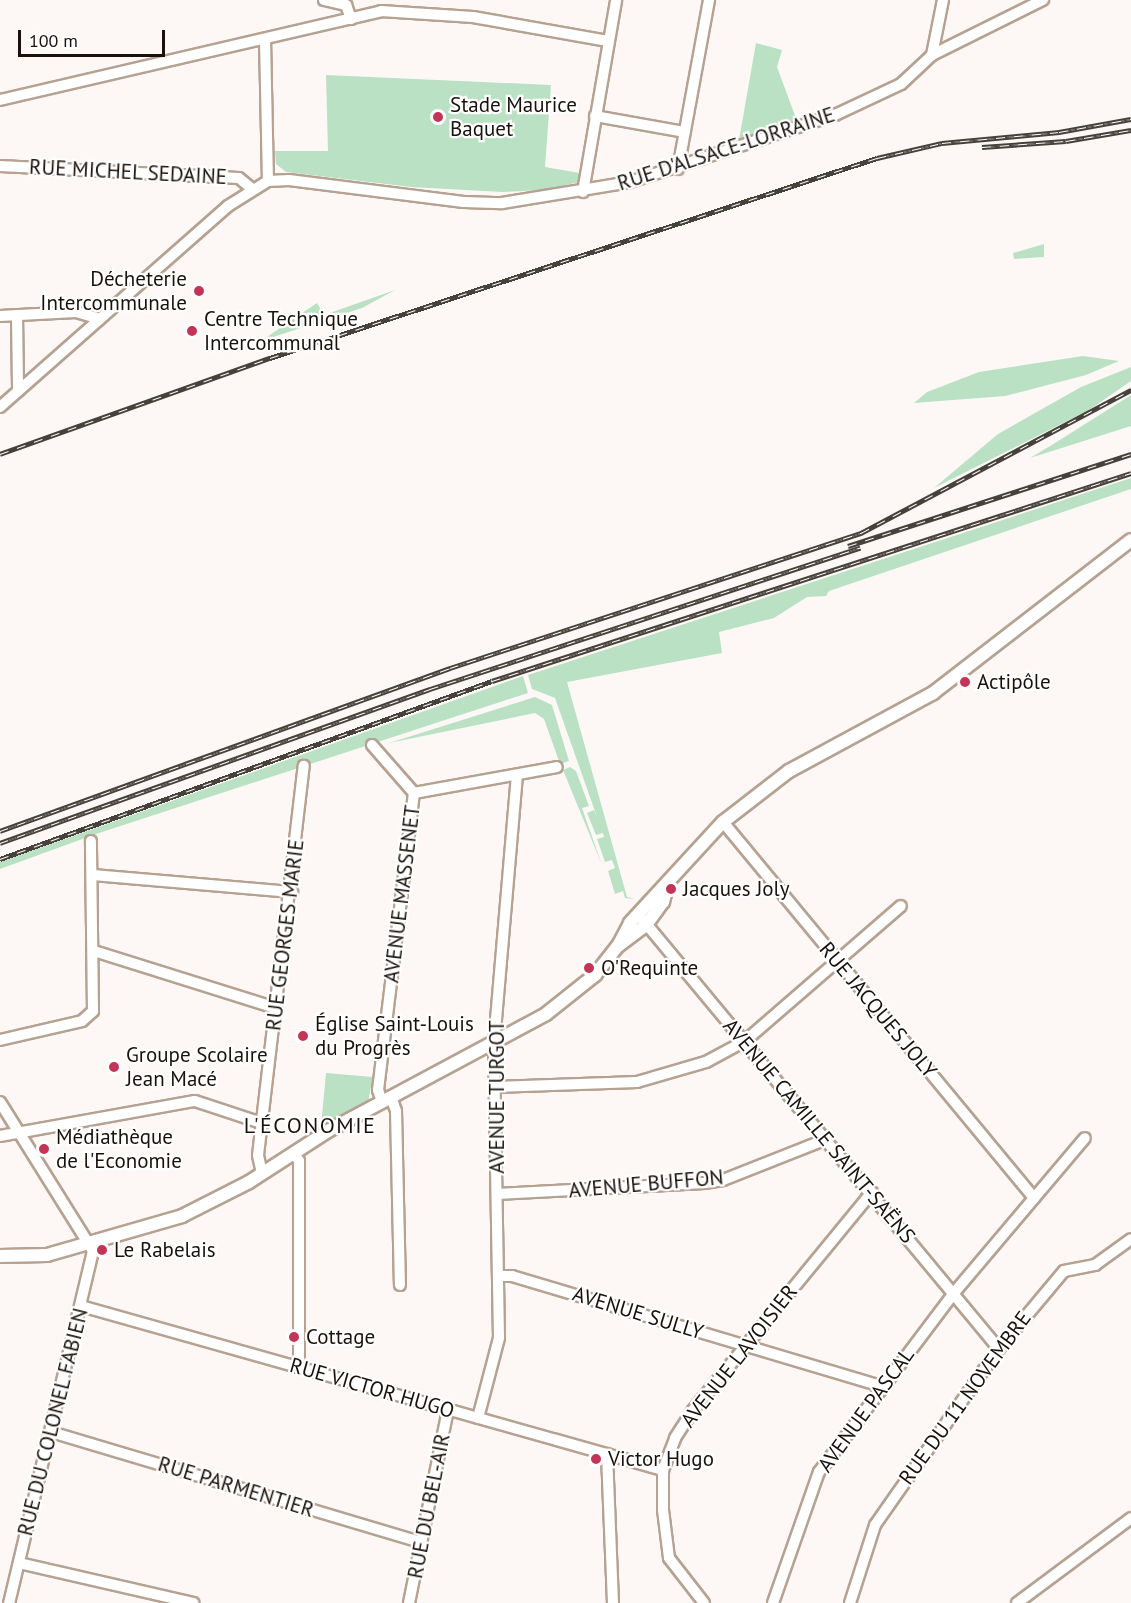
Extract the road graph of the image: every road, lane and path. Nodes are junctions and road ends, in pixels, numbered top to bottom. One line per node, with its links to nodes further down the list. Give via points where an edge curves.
1 (324, 0): 8 (street, via 346,5)
2 (384, 0): 7 (street)
3 (616, 0): 10 (street)
4 (709, 0): 14 (street)
5 (943, 0): 11 (street)
6 (1043, 0): 11 (street)
7 (381, 12): 8 (street); 10 (street, via 473,17)
8 (351, 19): 9 (street)
9 (265, 39): 12 (street); 17 (street)
10 (608, 41): 13 (street)
11 (932, 55): 16 (street, RUE D'ALSACE-LORRAINE, via 911,78 857,106)
12 (0, 100)
13 (595, 116): 14 (street); 19 (street)
14 (685, 132): 16 (street)
15 (0, 166): 18 (street, RUE MICHEL SEDAINE, via 239,178)
16 (678, 169): 19 (street, RUE D'ALSACE-LORRAINE)
17 (268, 181): 18 (street); 19 (street, RUE D'ALSACE-LORRAINE, via 289,180 464,202 502,203)
18 (252, 189): 22 (street)
19 (583, 192)
20 (16, 315): 21 (street); 22 (street, via 76,312); 23 (street)
21 (0, 316)
22 (100, 319): 23 (street)
23 (18, 391): 24 (street)
24 (0, 407)
25 (1131, 540): 31 (street, via 933,693 789,771)
26 (372, 745): 30 (street)
27 (304, 766): 35 (street, RUE GEORGES MARIE)
28 (557, 767): 29 (street)
29 (517, 775): 30 (street); 45 (street, AVENUE TURGOT)
30 (414, 794): 47 (street, AVENUE MASSENET, via 378,1090)
31 (723, 822): 34 (street); 41 (street, RUE JACQUES JOLY)
32 (91, 841): 33 (street)
33 (92, 875): 35 (street); 40 (street)
34 (668, 885): 37 (street); 38 (street, via 663,902)
35 (292, 892): 42 (street, RUE GEORGES MARIE)
36 (901, 906): 41 (street)
37 (638, 914): 38 (street, AVENUE CAMILLE SAINT-SAËNS); 39 (street)
38 (646, 925): 39 (street); 44 (street, AVENUE CAMILLE SAINT-SAËNS)
39 (618, 946): 45 (street, via 568,1000)
40 (94, 951): 42 (street); 43 (street, via 93,1011 88,1018)
41 (838, 962): 44 (street); 58 (street, RUE JACQUES JOLY)
42 (276, 1008): 49 (street, RUE GEORGES MARIE)
43 (0, 1040)
44 (745, 1041): 46 (street, via 706,1062 637,1082); 53 (street, AVENUE CAMILLE SAINT-SAËNS)
45 (494, 1043): 46 (street, AVENUE TURGOT); 47 (street)
46 (495, 1087): 57 (street, AVENUE TURGOT)
47 (387, 1100): 54 (street); 63 (street, AVENUE MASSENET, via 396,1112)
48 (0, 1102): 50 (street)
49 (262, 1123): 50 (street, via 195,1101); 55 (street, RUE GEORGES MARIE, via 257,1165)
50 (22, 1135): 51 (street); 60 (street)
51 (0, 1136)
52 (1085, 1138): 58 (street, AVENUE PASCAL)
53 (824, 1140): 56 (street, AVENUE CAMILLE SAINT-SAËNS); 57 (street, AVENUE BUFFON, via 723,1180 625,1190)
54 (294, 1153): 55 (street); 68 (street, via 299,1161)
55 (262, 1173): 60 (street, via 182,1216)
56 (872, 1192): 64 (street, AVENUE CAMILLE SAINT-SAËNS); 66 (street, AVENUE LAVOISIER)
57 (497, 1194): 62 (street, AVENUE TURGOT)
58 (1034, 1198): 64 (street, AVENUE PASCAL)
59 (1131, 1239): 67 (street, RUE DU 11 NOVEMBRE, via 1095,1265 1064,1271)
60 (89, 1242): 61 (street, via 47,1255); 65 (street, RUE DU COLONEL FABIEN, via 93,1251)
61 (0, 1256)
62 (498, 1276): 66 (street, AVENUE SULLY, via 512,1276); 71 (street, AVENUE TURGOT, via 499,1338)
63 (400, 1285)
64 (953, 1294): 67 (street, AVENUE CAMILLE SAINT-SAËNS); 69 (street, AVENUE PASCAL)
65 (81, 1306): 68 (street, RUE VICTOR HUGO); 72 (street, RUE DU COLONEL FABIEN)
66 (745, 1345): 69 (street, AVENUE SULLY); 74 (street, AVENUE LAVOISIER, via 693,1410 675,1438)
67 (999, 1349): 84 (street, RUE DU 11 NOVEMBRE, via 945,1420 875,1525)
68 (299, 1367): 70 (street, RUE VICTOR HUGO)
69 (880, 1386): 83 (street, AVENUE PASCAL, via 819,1472)
70 (448, 1410): 71 (street, RUE VICTOR HUGO); 76 (street, RUE DU BEL-AIR)
71 (478, 1418): 73 (street, RUE VICTOR HUGO)
72 (51, 1432): 76 (street, RUE PARMENTIER); 77 (street, RUE DU COLONEL FABIEN)
73 (607, 1454): 74 (street, RUE VICTOR HUGO); 81 (street)
74 (663, 1470): 82 (street, AVENUE LAVOISIER, via 669,1558)
75 (1131, 1518): 85 (street)
76 (421, 1542): 80 (street, RUE DU BEL-AIR)
77 (19, 1563): 78 (street, RUE DU COLONEL FABIEN); 79 (street)
78 (9, 1603)
79 (193, 1603)
80 (409, 1603)
81 (613, 1603)
82 (704, 1603)
83 (773, 1603)
84 (850, 1603)
85 (1017, 1603)

